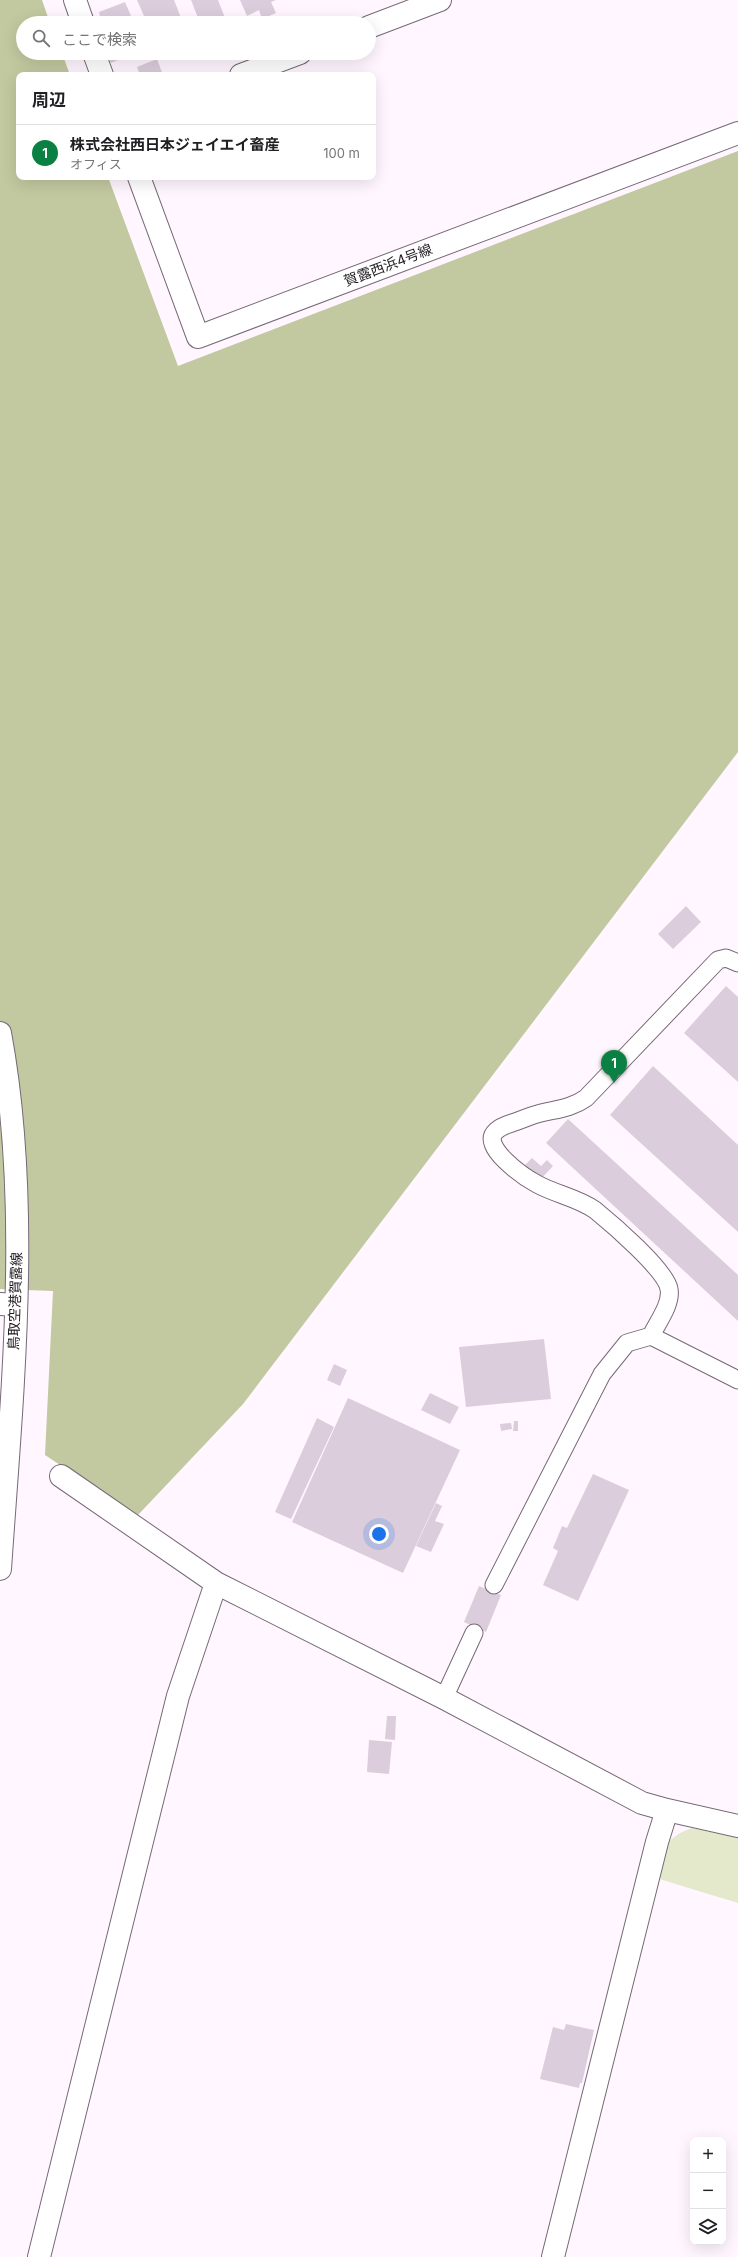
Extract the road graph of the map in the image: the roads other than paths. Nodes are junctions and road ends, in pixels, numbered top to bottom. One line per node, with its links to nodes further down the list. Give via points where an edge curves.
1 (75, 0): 3 (street)
2 (440, 0): 4 (street)
3 (81, 16)
4 (376, 24)
5 (97, 60): 7 (street)
6 (281, 60): 8 (street)
7 (101, 72)
8 (249, 72)
9 (738, 133): 10 (street, 賀露西浜4号線, via 198,338)
10 (140, 180)
11 (738, 962): 14 (lane, via 726,958 718,960 586,1098 575,1106 540,1113 497,1130 492,1136 495,1152 536,1184 594,1210 660,1271 669,1288 669,1296)
12 (0, 1033): 13 (street, 鳥取空港賀露線, via 13,1144 17,1224)
13 (8, 1304): 17 (street, 鳥取空港賀露線)
14 (651, 1336): 15 (lane); 19 (lane, via 627,1344 602,1374)
15 (738, 1380)
16 (61, 1476): 18 (street)
17 (0, 1569)
18 (216, 1583): 21 (street); 24 (street, via 178,1696)
19 (494, 1585)
20 (474, 1633): 21 (lane)
21 (444, 1698): 22 (street, via 642,1802)
22 (667, 1810): 23 (street); 25 (street)
23 (738, 1826)
24 (39, 2257)
25 (553, 2257)

